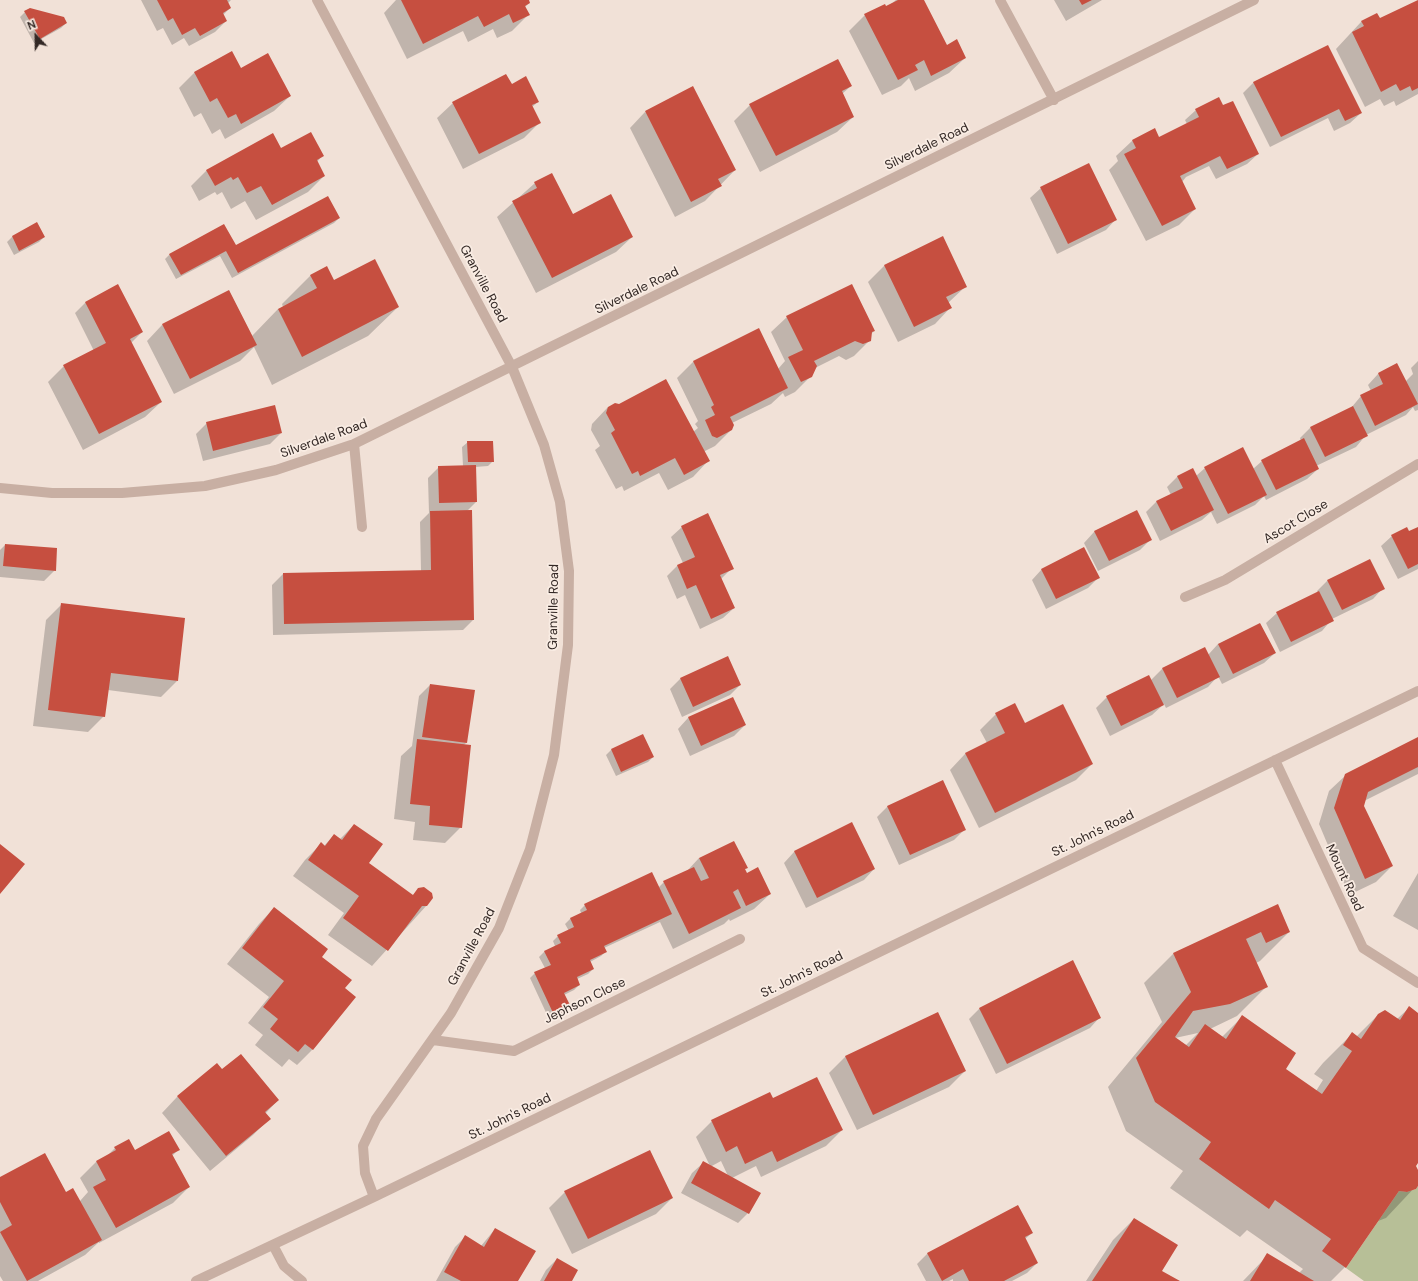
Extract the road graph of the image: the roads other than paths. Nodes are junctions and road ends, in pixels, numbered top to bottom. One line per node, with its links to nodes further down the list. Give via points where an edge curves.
1 (317, 0): 5 (street, Granville Road)
2 (1000, 0): 4 (street)
3 (1254, 0): 4 (street, Silverdale Road)
4 (1054, 100): 5 (street, Silverdale Road)
5 (512, 367): 6 (street, Silverdale Road); 15 (street, Granville Road, via 544,445 560,502 569,571 568,645 554,755 530,849 499,928 451,1014)
6 (354, 444): 8 (street, Silverdale Road, via 276,470 205,486 122,493 68,493); 9 (street)
7 (1418, 464): 10 (street, Ascot Close, via 1225,580)
8 (0, 488)
9 (362, 527)
10 (1185, 598)
11 (1418, 691): 12 (street, St. John's Road)
12 (1275, 760): 14 (street, Mount Road, via 1363,948); 16 (street, St. John's Road)
13 (740, 939): 15 (street, Jephson Close, via 514,1051)
14 (1418, 983)
15 (433, 1040): 16 (street, Granville Road, via 376,1119 363,1146 365,1173)
16 (374, 1197): 17 (street, St. John's Road)
17 (273, 1244): 18 (street, St. John's Road); 19 (street, via 284,1266)
18 (196, 1281)
19 (302, 1281)

